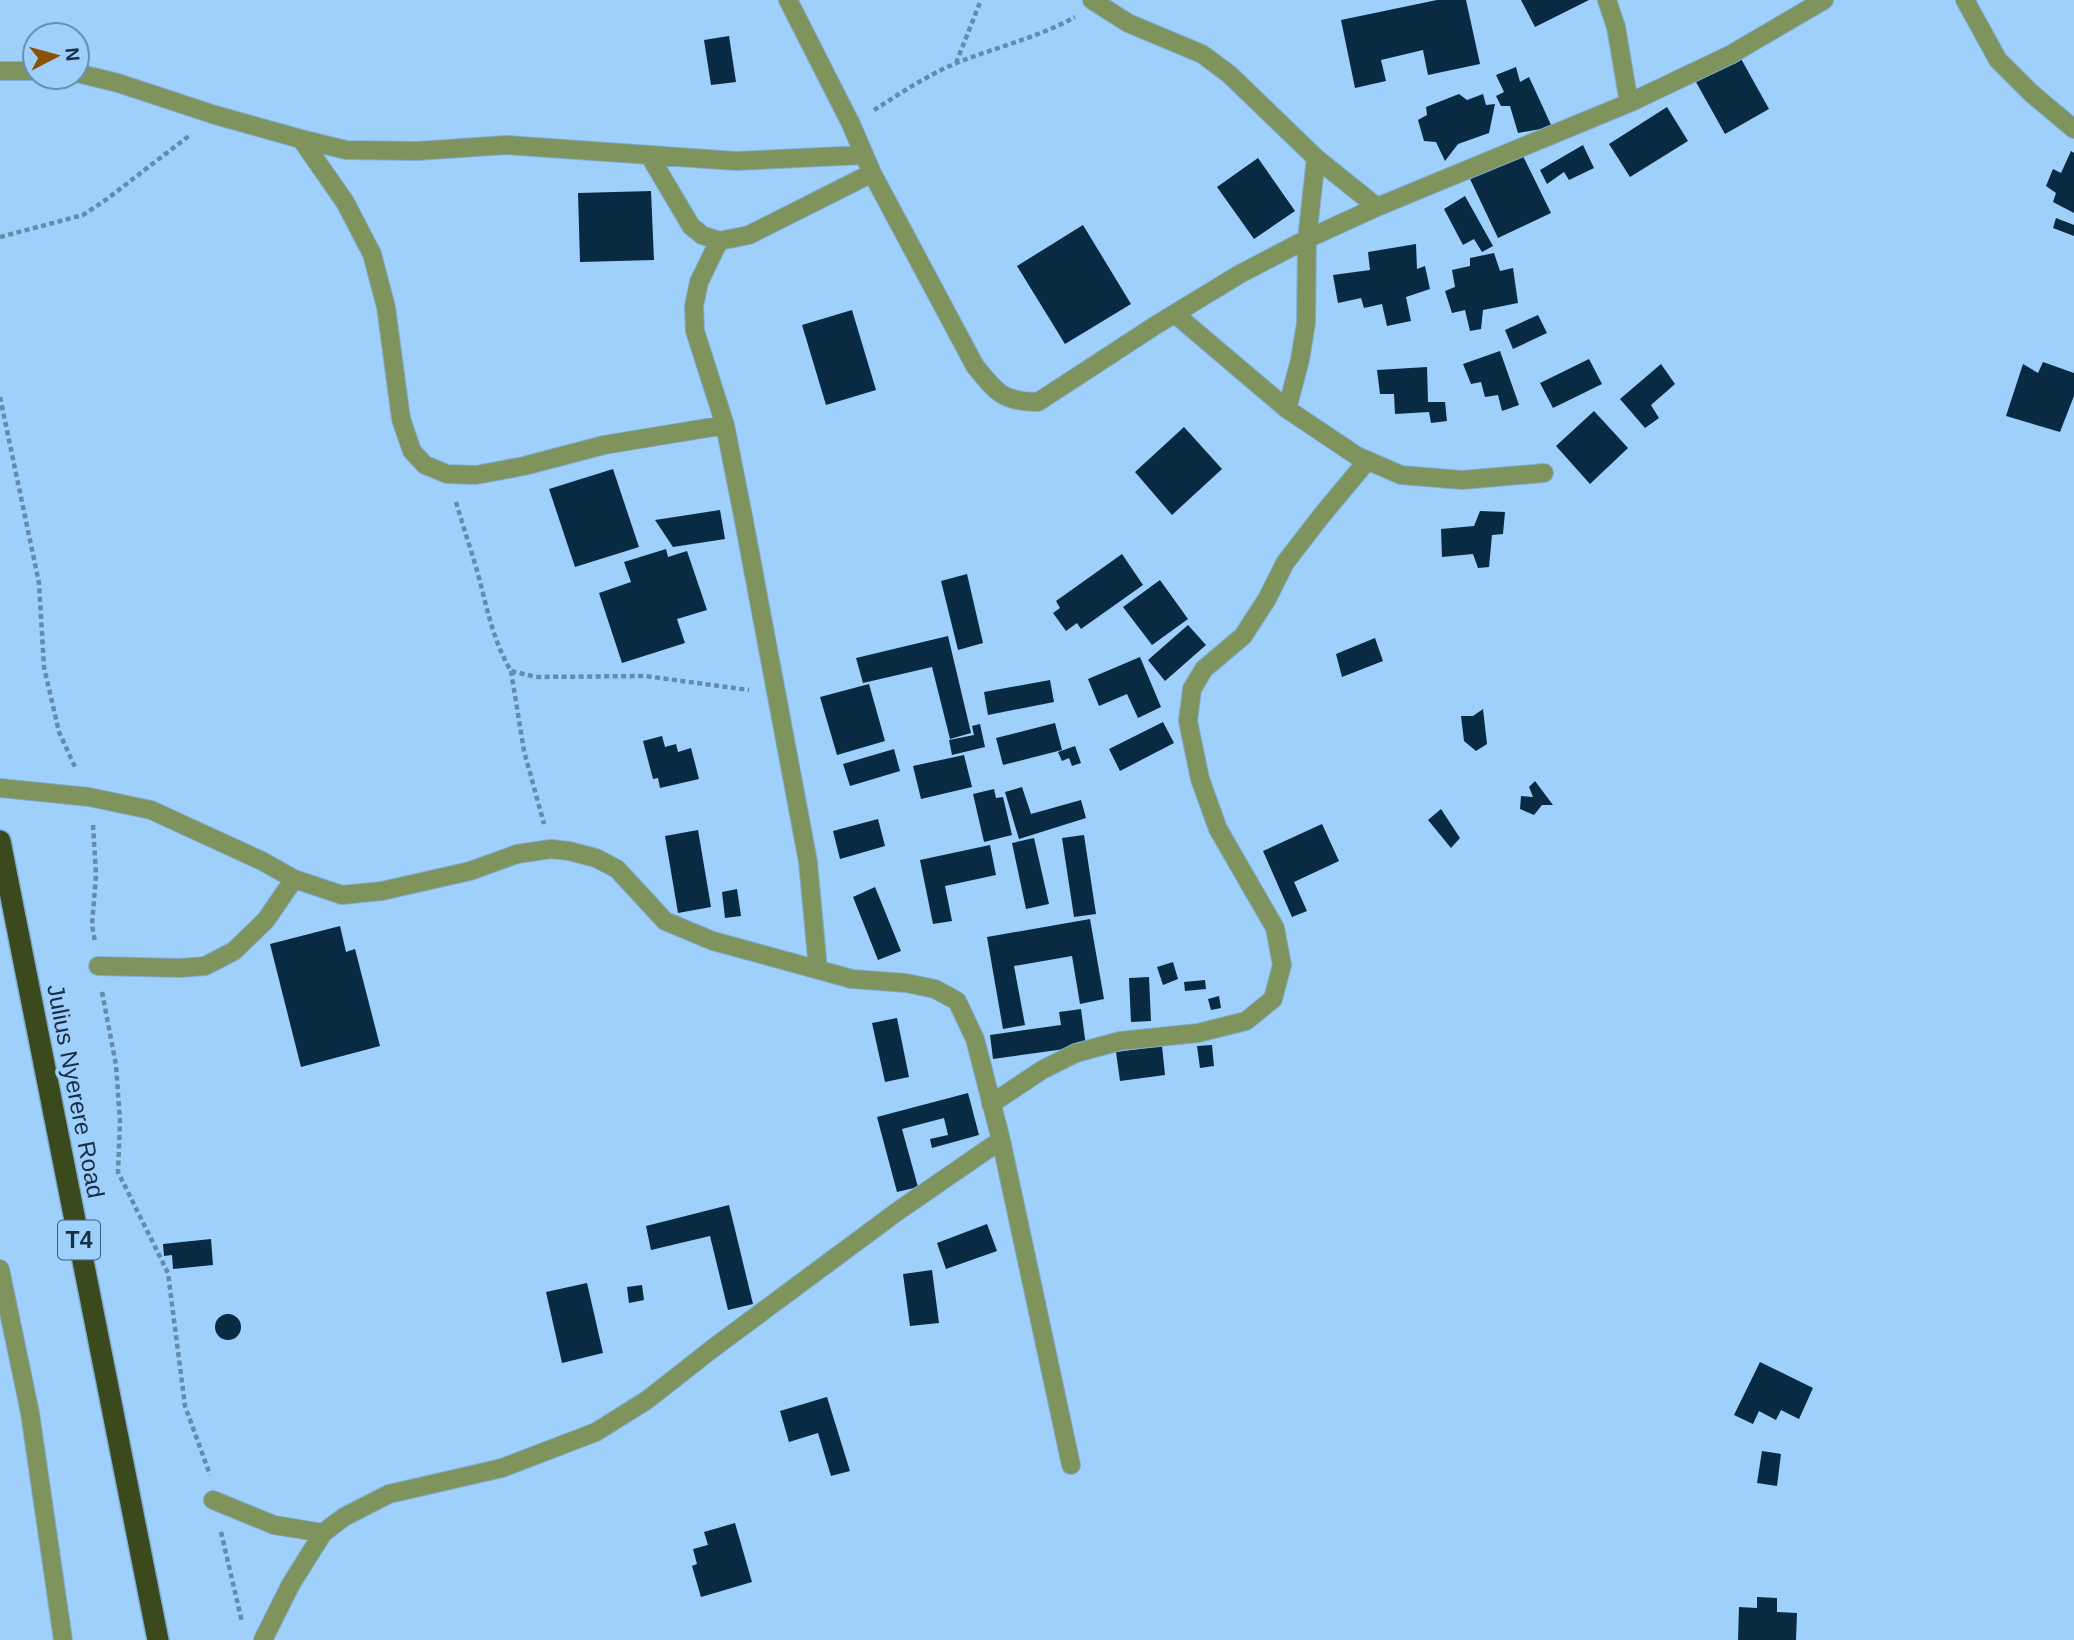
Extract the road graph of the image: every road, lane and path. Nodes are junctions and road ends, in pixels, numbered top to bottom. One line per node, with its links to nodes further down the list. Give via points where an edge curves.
1 (788, 0): 13 (street)
2 (981, 0): 7 (path)
3 (1607, 0): 11 (street)
4 (1824, 0): 11 (street, via 1730,55)
5 (1965, 0): 14 (street, via 1998,61)
6 (1094, 2): 7 (path, via 1049,29); 18 (street, via 1128,23 1202,54)
7 (955, 63): 13 (path)
8 (0, 71): 9 (street)
9 (21, 71)
10 (91, 76): 12 (street)
11 (1629, 103): 20 (street)
12 (215, 115): 15 (street); 21 (path, via 83,215)
13 (851, 124): 17 (street)
14 (2074, 129)
15 (301, 139): 16 (street, via 346,150 506,145); 29 (street, via 345,202 372,254 386,307 401,418 412,450 425,465)
16 (649, 155): 17 (street, via 736,160); 23 (street, via 691,226)
17 (864, 155): 19 (street)
18 (1316, 158): 20 (street); 22 (street)
19 (872, 173): 23 (street, via 749,235); 24 (street, via 975,366 996,391 1018,402 1038,402)
20 (1377, 207): 22 (street)
21 (0, 237)
22 (1307, 239): 24 (street); 25 (street, via 1306,323)
23 (719, 242): 26 (street, via 699,282 694,306 695,331)
24 (1175, 314): 25 (street)
25 (1287, 409): 27 (street)
26 (725, 425): 29 (street, via 604,445 475,475); 31 (street)
27 (1367, 460): 28 (street, via 1401,475 1462,480); 38 (street, via 1285,563 1243,636 1204,669 1192,689 1188,721 1200,779 1218,829 1275,928 1282,965 1273,999 1246,1021 1198,1033 1120,1041 1076,1053)
28 (1544, 473)
29 (447, 474): 30 (path, via 491,627)
30 (511, 671): 31 (path, via 536,677 645,676); 34 (path, via 524,751)
31 (778, 694): 37 (street, via 808,862)
32 (0, 788): 35 (street, via 89,797 151,810)
33 (0, 841): 46 (highway, Julius Nyerere Road / T4)
34 (551, 849): 35 (street, via 382,891 342,895); 37 (street, via 596,858 617,869 664,920 713,941)
35 (294, 879): 36 (street, via 266,920 234,951 205,966)
36 (98, 966)
37 (818, 969): 38 (street, via 852,979 934,989 957,1001 975,1039)
38 (991, 1104): 39 (street)
39 (1001, 1140): 41 (street); 43 (street, via 898,1211 647,1400 596,1432 502,1468 389,1494)
40 (0, 1269): 45 (street, via 30,1413)
41 (1071, 1465)
42 (213, 1500): 43 (street, via 274,1525); 44 (path)
43 (323, 1533): 47 (street)
44 (244, 1629)
45 (62, 1640)
46 (158, 1640)
47 (263, 1640)

